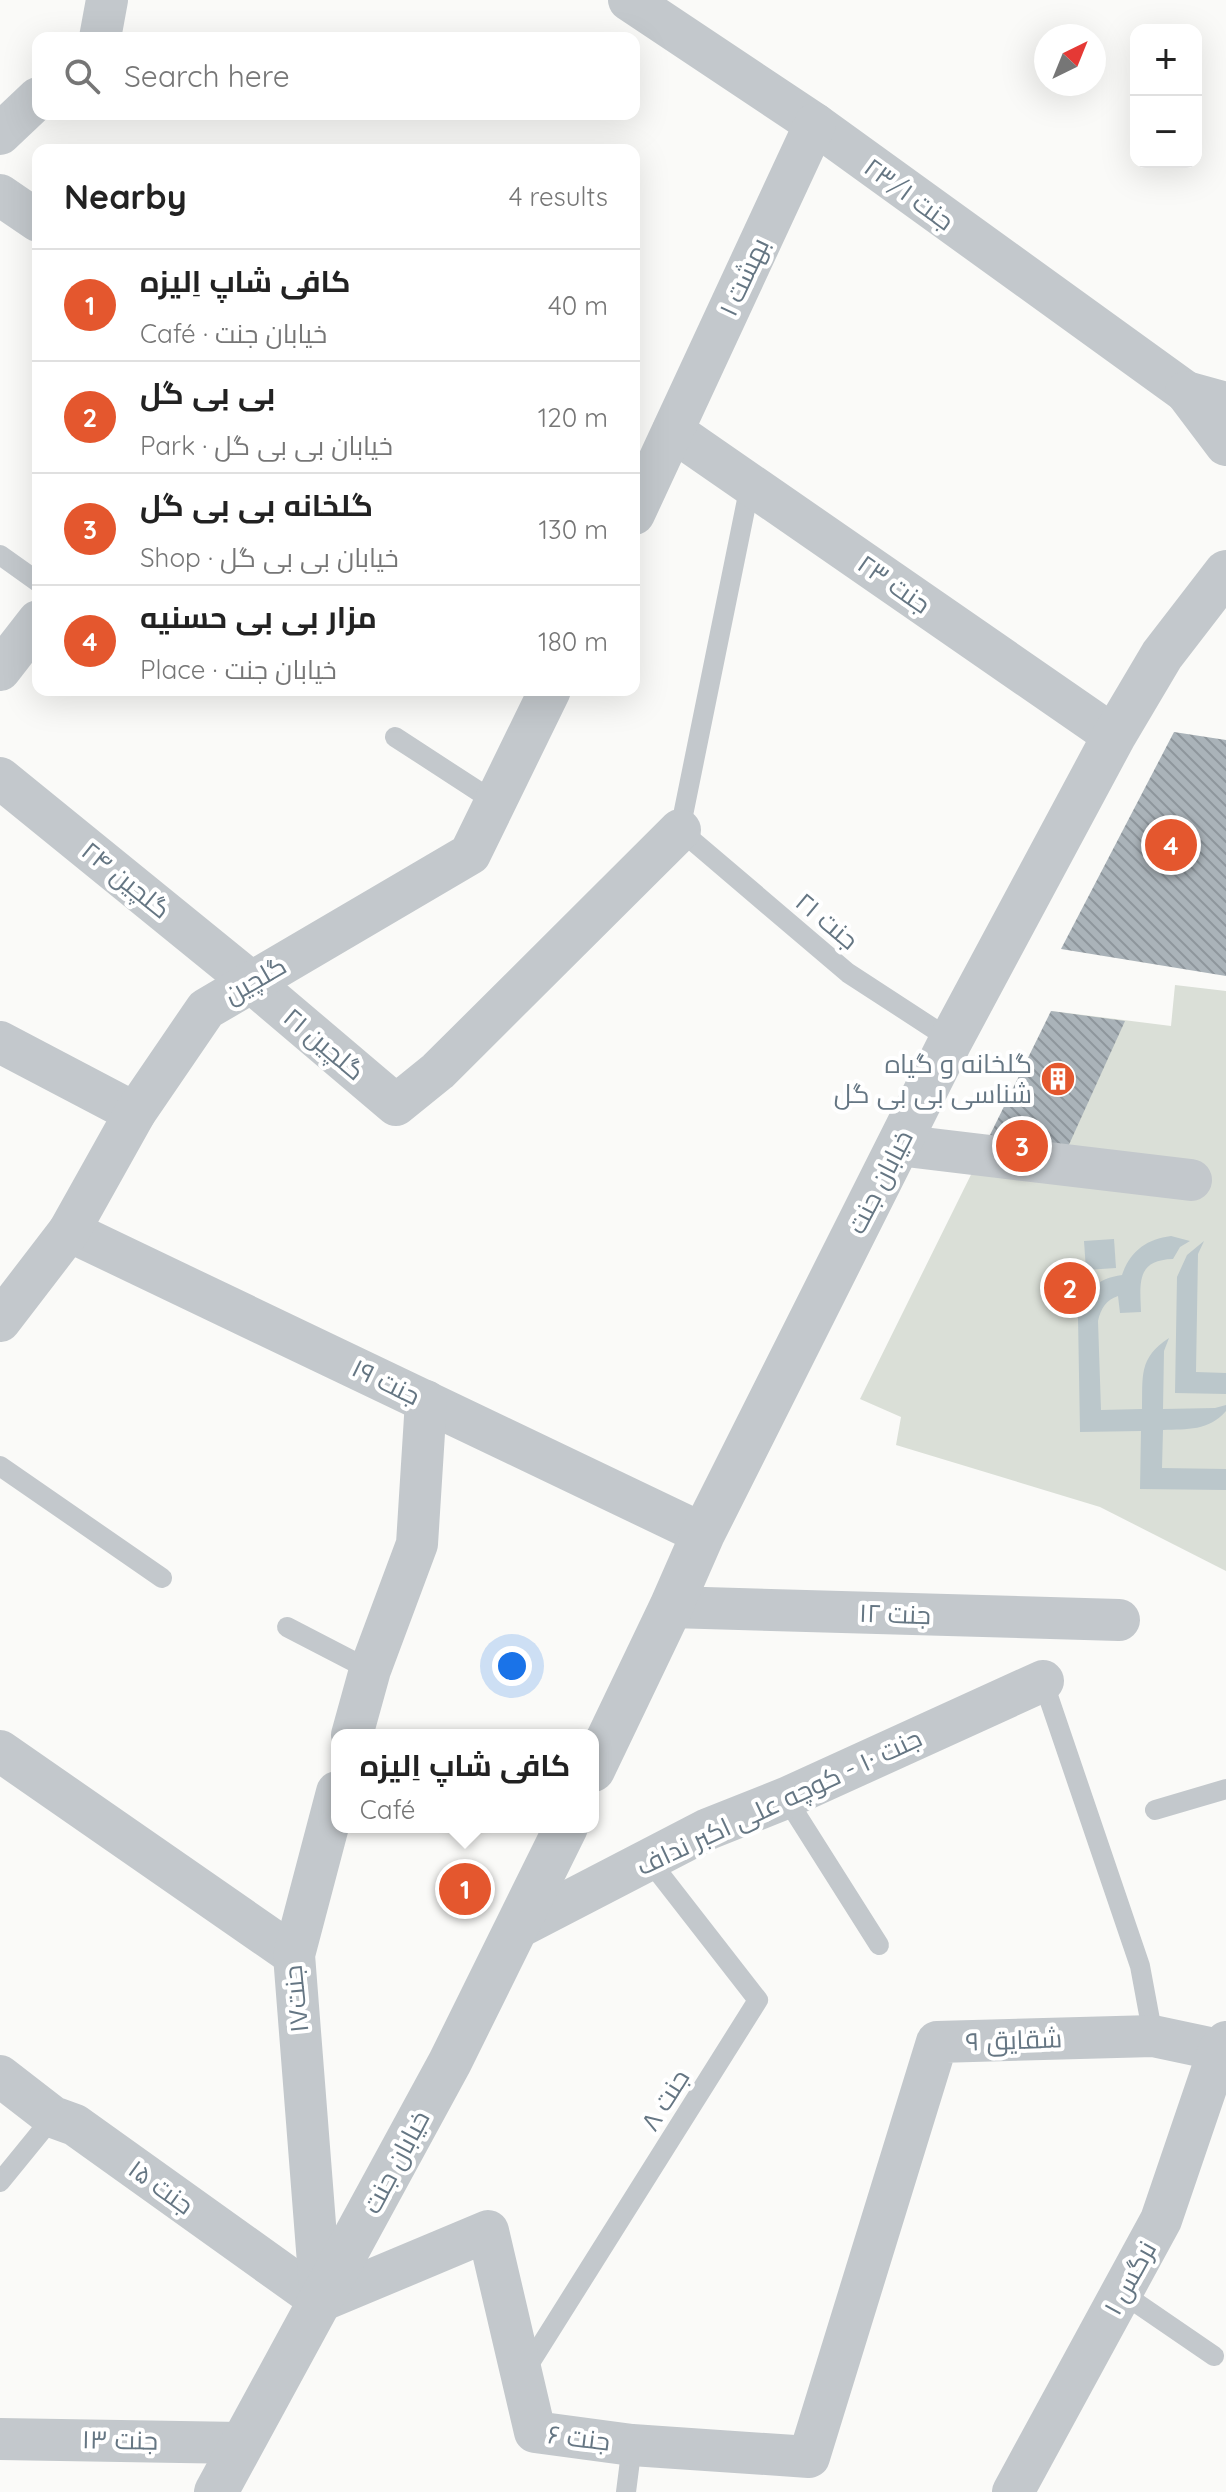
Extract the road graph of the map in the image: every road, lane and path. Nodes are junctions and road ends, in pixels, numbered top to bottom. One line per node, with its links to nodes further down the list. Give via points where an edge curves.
1 (107, 0): 3 (street)
2 (629, 0): 5 (street, جنت ۲۳/۱)
3 (101, 32)
4 (32, 104): 6 (street)
5 (815, 124): 9 (street, جنت ۲۳/۱); 11 (street, بهشت ۱)
6 (0, 134)
7 (0, 195): 8 (street)
8 (32, 217)
9 (1186, 392): 10 (street); 12 (street)
10 (1226, 403)
11 (673, 431): 13 (street); 14 (street, جنت ۲۳)
12 (1226, 445)
13 (643, 469)
14 (750, 485): 21 (street, جنت ۲۳); 25 (lane)
15 (0, 555): 17 (lane)
16 (1226, 572): 21 (street, خیابان جنت, via 1162,655)
17 (32, 578)
18 (32, 629): 19 (street)
19 (0, 670)
20 (547, 696): 24 (street, گلچین)
21 (1114, 736): 27 (street, خیابان جنت)
22 (395, 737): 24 (lane)
23 (0, 778): 26 (street, گلچین ۲۴)
24 (495, 802): 26 (street, گلچین, via 470,854)
25 (680, 830): 26 (street, گلچین ۲۱, via 438,1071 396,1105); 27 (lane, جنت ۲۱, via 848,973)
26 (251, 982): 29 (street, گلچین, via 206,1009)
27 (951, 1040): 30 (street, خیابان جنت)
28 (0, 1042): 29 (street)
29 (135, 1113): 32 (street, گلچین)
30 (898, 1145): 31 (street); 36 (street, خیابان جنت)
31 (1191, 1180)
32 (69, 1231): 33 (street, گلچین); 34 (street, جنت ۱۹)
33 (2, 1313)
34 (426, 1401): 36 (street, جنت ۱۹); 41 (street, via 417,1544)
35 (0, 1466): 37 (lane)
36 (703, 1534): 38 (street, خیابان جنت)
37 (162, 1578)
38 (671, 1607): 39 (street, جنت ۱۲); 45 (street, خیابان جنت)
39 (1119, 1620)
40 (287, 1627): 41 (lane)
41 (370, 1670): 43 (street)
42 (1043, 1681): 47 (street, جنت ۱۰ - کوچه علی اکبر نداف); 55 (lane, via 1140,1966)
43 (354, 1729)
44 (0, 1751): 54 (street, جنت۱۷)
45 (599, 1757)
46 (1226, 1789): 48 (lane)
47 (786, 1798): 51 (street, جنت ۱۰ - کوچه علی اکبر نداف); 53 (lane)
48 (1155, 1810)
49 (331, 1815): 54 (street)
50 (563, 1833): 52 (street, خیابان جنت)
51 (649, 1860): 52 (street, جنت ۱۰ - کوچه علی اکبر نداف); 64 (lane, جنت ۸, via 758,2000)
52 (517, 1928): 62 (street, خیابان جنت)
53 (879, 1945)
54 (294, 1955): 62 (street, جنت۱۷)
55 (1153, 2036): 56 (street, شقایق ۹); 60 (street, شقایق ۹, via 937,2042)
56 (1224, 2049): 61 (street, نرگس ۱, via 1161,2220)
57 (0, 2076): 58 (street, جنت ۱۵)
58 (53, 2117): 59 (lane); 62 (street, جنت ۱۵, via 75,2125)
59 (0, 2182)
60 (870, 2266): 67 (street, جنت ۶, via 809,2457)
61 (1122, 2293): 63 (lane); 70 (street, نرگس ۱)
62 (321, 2301): 64 (street, جنت ۶, via 488,2231); 66 (street, خیابان جنت)
63 (1214, 2356)
64 (521, 2378): 67 (street, جنت ۶, via 535,2432)
65 (0, 2439): 66 (street, جنت ۱۳)
66 (241, 2443): 68 (street, خیابان جنت)
67 (632, 2445): 69 (lane)
68 (216, 2492)
69 (626, 2492)
70 (1013, 2492)

